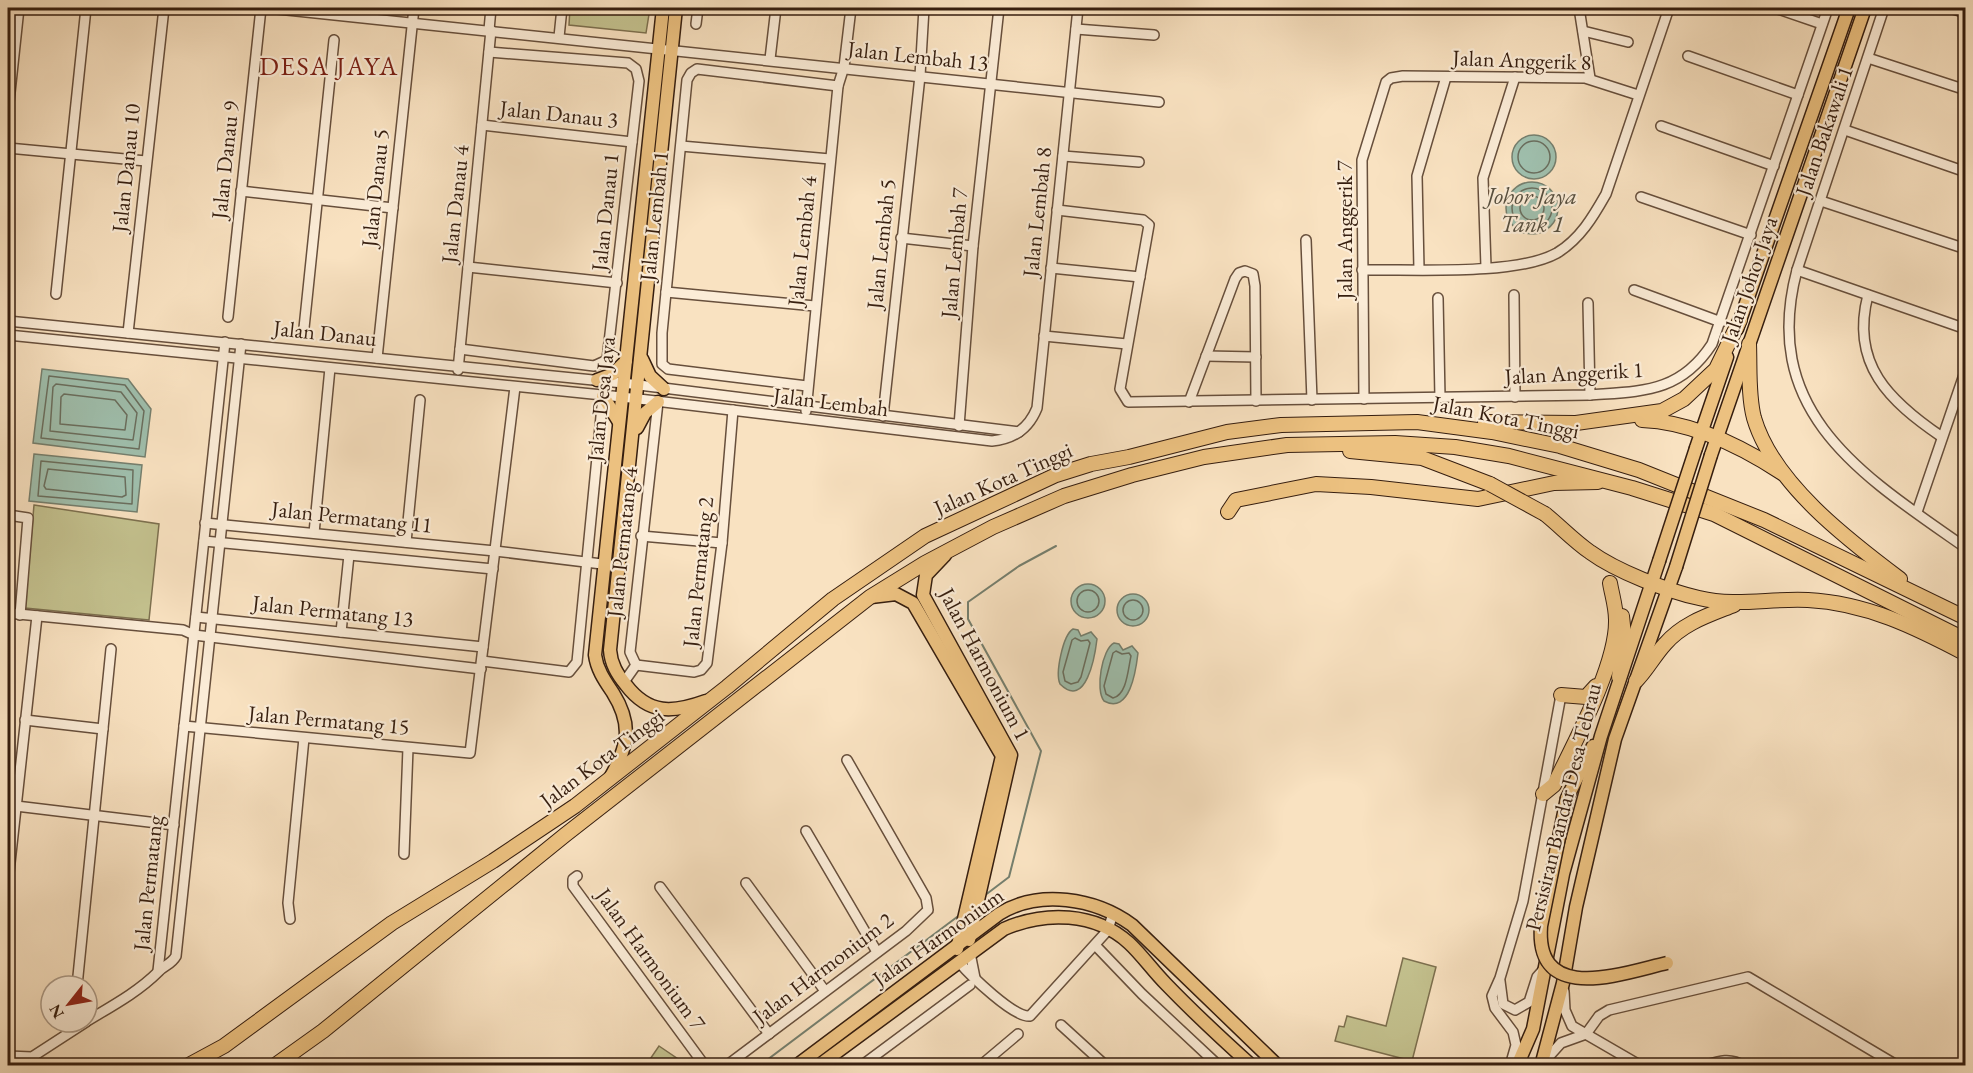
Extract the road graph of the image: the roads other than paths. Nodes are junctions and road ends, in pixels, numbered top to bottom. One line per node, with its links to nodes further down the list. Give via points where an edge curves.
1 (19, 8): 56 (street)
2 (86, 8): 63 (street)
3 (164, 8): 66 (street, Jalan Danau 10)
4 (261, 8): 70 (street, Jalan Danau 9)
5 (268, 8): 25 (street, Jalan Lembah 13)
6 (414, 8): 27 (street, Jalan Danau 5)
7 (491, 8): 31 (street, Jalan Danau 4)
8 (562, 8): 34 (street)
9 (663, 8): 37 (main road, Jalan Desa Jaya)
10 (676, 8): 38 (main road, Jalan Desa Jaya)
11 (698, 8): 28 (street)
12 (776, 8): 42 (street)
13 (851, 8): 43 (street, Jalan Lembah 4)
14 (924, 8): 44 (street, Jalan Lembah 5)
15 (999, 8): 49 (street, Jalan Lembah 7)
16 (1078, 8): 30 (street, Jalan Lembah 8)
17 (1579, 8): 32 (street)
18 (1669, 8): 53 (street)
19 (1775, 8): 29 (street)
20 (1828, 8): 29 (street, Jalan Anggerik 1)
21 (1849, 8): 98 (main road, Jalan Johor Jaya)
22 (1865, 8): 109 (main road, Jalan Johor Jaya)
23 (1884, 8): 41 (street, Jalan Bakawali 1)
24 (1950, 8): 26 (street)
25 (337, 11): 27 (street, Jalan Lembah 13)
26 (1965, 13)
27 (412, 22): 31 (street, Jalan Lembah 13); 74 (street, Jalan Danau 5)
28 (696, 24)
29 (1822, 24): 54 (street, Jalan Anggerik 1)
30 (1076, 29): 33 (street); 52 (street, Jalan Lembah 8)
31 (490, 30): 34 (street, Jalan Lembah 13); 39 (street, Jalan Danau 4)
32 (1583, 31): 36 (street); 48 (street)
33 (1154, 35)
34 (560, 37): 37 (street, Jalan Lembah 13)
35 (334, 40): 72 (street)
36 (1628, 42)
37 (658, 47): 38 (street, Jalan Lembah 13); 117 (main road, Jalan Desa Jaya)
38 (672, 49): 42 (street, Jalan Lembah 13); 111 (main road, Jalan Desa Jaya)
39 (489, 52): 57 (street, Jalan Danau 4); 60 (street, Jalan Danau 1, via 631,64 639,77)
40 (1688, 56): 54 (street)
41 (1868, 58): 51 (street); 59 (street, Jalan Bakawali 1)
42 (770, 59): 43 (street, Jalan Lembah 13)
43 (844, 67): 44 (street, Jalan Lembah 13); 50 (street, Jalan Lembah 4)
44 (920, 76): 49 (street, Jalan Lembah 13); 77 (street, Jalan Lembah 5)
45 (1402, 76): 46 (street, Jalan Anggerik 8); 85 (street, Jalan Anggerik 7, via 1386,82 1362,160)
46 (1446, 76): 47 (street, Jalan Anggerik 8); 84 (street, via 1418,168)
47 (1515, 77): 48 (street, Jalan Anggerik 8); 82 (street, via 1483,178)
48 (1590, 78): 53 (street, Jalan Anggerik 8)
49 (989, 84): 52 (street, Jalan Lembah 13); 79 (street, Jalan Lembah 7)
50 (838, 86): 61 (street, Jalan Lembah 1, via 697,69 687,80); 65 (street, Jalan Lembah 4)
51 (1965, 90)
52 (1069, 92): 55 (street, Jalan Lembah 13); 64 (street, Jalan Lembah 8)
53 (1638, 95): 82 (street, via 1606,194 1582,231 1542,260 1511,267)
54 (1798, 95): 68 (street, Jalan Anggerik 1)
55 (1159, 102)
56 (8, 111)
57 (482, 125): 60 (street, Jalan Danau 3); 81 (street, Jalan Danau 4)
58 (1661, 126): 68 (street)
59 (1845, 130): 69 (street); 73 (street, Jalan Bakawali 1)
60 (632, 142): 88 (street, Jalan Danau 1)
61 (681, 146): 65 (street); 90 (street, Jalan Lembah 1)
62 (8, 148): 63 (street)
63 (70, 154): 66 (street); 91 (street)
64 (1063, 156): 67 (street); 75 (street, Jalan Lembah 8)
65 (830, 159): 96 (street, Jalan Lembah 4)
66 (146, 161): 103 (street, Jalan Danau 10)
67 (1139, 162)
68 (1774, 166): 76 (street, Jalan Anggerik 1)
69 (1965, 172)
70 (241, 191): 72 (street); 97 (street, Jalan Danau 9)
71 (1641, 197): 76 (street)
72 (318, 199): 74 (street); 101 (street)
73 (1821, 201): 80 (street); 86 (street, Jalan Bakawali 1)
74 (393, 208): 115 (street, Jalan Danau 5)
75 (1057, 210): 83 (street, Jalan Lembah 8); 87 (street, via 1148,223)
76 (1751, 235): 100 (street, Jalan Anggerik 1)
77 (901, 238): 79 (street); 142 (street, Jalan Lembah 5)
78 (1306, 240): 136 (street)
79 (973, 246): 147 (street, Jalan Lembah 7)
80 (1965, 249)
81 (468, 267): 88 (street); 110 (street, Jalan Danau 4)
82 (1486, 267): 84 (street)
83 (1051, 268): 87 (street); 105 (street, Jalan Lembah 8)
84 (1419, 268): 85 (street)
85 (1362, 270): 134 (street, Jalan Anggerik 7)
86 (1797, 270): 93 (street); 157 (street, Jalan Bakawali 1, via 1789,308 1788,341 1793,370 1808,406 1820,428 1844,455)
87 (1140, 278): 108 (street)
88 (616, 283): 110 (street, Jalan Danau 1, via 608,358 601,365)
89 (1634, 290): 100 (street)
90 (666, 292): 96 (street); 125 (street, Jalan Lembah 1, via 660,358 665,368)
91 (56, 294)
92 (1514, 295): 130 (street)
93 (1868, 295): 102 (street); 151 (street, via 1863,334 1876,376 1902,407)
94 (1438, 298): 132 (street)
95 (1588, 303): 128 (street)
96 (815, 306): 125 (street, Jalan Lembah 4)
97 (228, 317)
98 (1740, 320): 144 (highway, via 1716,369 1684,399 1651,414); 148 (main road, Jalan Johor Jaya)
99 (8, 321): 103 (street, Jalan Danau)
100 (1721, 322): 128 (street, Jalan Anggerik 1, via 1702,358 1677,380 1639,392)
101 (304, 328)
102 (1965, 329)
103 (128, 333): 106 (street, Jalan Danau)
104 (8, 335): 113 (street, Jalan Danau)
105 (1044, 336): 108 (street); 149 (street, via 1036,408)
106 (225, 342): 107 (street, Jalan Danau); 113 (street, Jalan Permatang)
107 (241, 344): 115 (street, Jalan Danau); 116 (street, Jalan Permatang)
108 (1127, 344): 139 (street, Jalan Anggerik 1, via 1120,389 1125,400)
109 (1749, 344): 152 (main road, Jalan Johor Jaya); 154 (highway, via 1754,418 1766,445)
110 (460, 349): 118 (street, Jalan Danau 4)
111 (641, 355): 124 (main road, Jalan Desa Jaya); 127 (main road, via 650,376)
112 (1206, 356): 114 (street); 114 (street, via 1236,279 1245,271 1253,274 1255,286); 139 (street)
113 (223, 357): 116 (street, Jalan Danau); 159 (street, Jalan Permatang)
114 (1256, 357): 137 (street)
115 (377, 358): 118 (street, Jalan Danau)
116 (239, 359): 119 (street, Jalan Danau); 160 (street, Jalan Permatang)
117 (626, 361): 121 (main road, via 613,374); 123 (main road, Jalan Desa Jaya)
118 (459, 366): 121 (street, Jalan Danau); 122 (street, Jalan Danau 4)
119 (330, 368): 122 (street, Jalan Danau); 161 (street)
120 (1965, 369): 151 (street)
121 (597, 380): 123 (street, Jalan Danau)
122 (457, 381): 126 (street, Jalan Danau)
123 (623, 383): 124 (street, Jalan Danau); 131 (main road, Jalan Desa Jaya)
124 (638, 385): 127 (street, Jalan Lembah); 133 (main road, Jalan Desa Jaya)
125 (807, 386): 140 (street, Jalan Lembah 4)
126 (515, 387): 129 (street, Jalan Danau); 169 (street)
127 (664, 389): 140 (street, Jalan Lembah)
128 (1590, 395): 130 (street, Jalan Anggerik 1)
129 (603, 396): 131 (street, Jalan Danau); 145 (main road); 173 (street)
130 (1515, 397): 132 (street, Jalan Anggerik 1)
131 (622, 398): 133 (street, Jalan Danau); 145 (main road, Jalan Desa Jaya)
132 (1440, 398): 134 (street, Jalan Anggerik 1)
133 (636, 399): 138 (street, Jalan Lembah); 150 (main road, Jalan Desa Jaya)
134 (1364, 399): 136 (street, Jalan Anggerik 1)
135 (420, 400): 165 (street)
136 (1311, 400): 137 (street, Jalan Anggerik 1)
137 (1256, 401): 139 (street, Jalan Anggerik 1)
138 (658, 402): 141 (street, Jalan Lembah); 150 (main road, via 645,413); 162 (street, Jalan Permatang 4)
139 (1189, 402)
140 (806, 407): 142 (street, Jalan Lembah); 143 (street, Jalan Lembah 4)
141 (733, 410): 143 (street, Jalan Lembah); 166 (street, Jalan Permatang 2)
142 (883, 416): 147 (street, Jalan Lembah)
143 (805, 419): 149 (street, Jalan Lembah, via 993,441)
144 (1619, 419): 146 (highway, via 1509,424); 148 (highway, via 1654,420)
145 (619, 422): 174 (main road, Jalan Desa Jaya)
146 (1417, 422): 181 (highway, Jalan Kota Tinggi, via 1560,446 1640,470 1764,520); 205 (highway, Jalan Kota Tinggi, via 1281,425 1227,432 1056,475 926,536 833,599)
147 (959, 426): 149 (street, Jalan Lembah)
148 (1701, 431): 152 (highway); 172 (main road, Jalan Johor Jaya, bridge)
149 (1020, 433)
150 (632, 437): 175 (main road, Jalan Desa Jaya)
151 (1942, 437): 157 (street)
152 (1717, 438): 154 (highway); 176 (main road, Jalan Johor Jaya, bridge)
153 (1313, 444): 155 (highway, Jalan Kota Tinggi, via 1455,447 1547,464); 167 (highway, Jalan Kota Tinggi, via 1242,450 1132,475 1055,500); 170 (highway, bridge, via 1422,458 1464,472 1545,514)
154 (1788, 477): 181 (highway, via 1846,538)
155 (1612, 482): 156 (highway, via 1554,483 1478,499 1316,484 1236,500); 194 (highway, Jalan Kota Tinggi, via 1714,514)
156 (1228, 512)
157 (1917, 512): 168 (street, Jalan Bakawali 1)
158 (8, 515): 185 (street, via 28,518)
159 (206, 523): 160 (street, Jalan Permatang 11); 163 (street, Jalan Permatang)
160 (221, 524): 161 (street, Jalan Permatang 11); 164 (street, Jalan Permatang)
161 (314, 533): 165 (street, Jalan Permatang 11)
162 (641, 536): 166 (street); 199 (street, Jalan Permatang 4, via 630,652)
163 (204, 541): 164 (street); 187 (street, Jalan Permatang)
164 (220, 542): 171 (street); 188 (street, Jalan Permatang)
165 (406, 542): 169 (street, Jalan Permatang 11)
166 (722, 543): 199 (street, Jalan Permatang 2, via 705,667 694,672)
167 (955, 546): 182 (highway, Jalan Kota Tinggi); 225 (main road, Jalan Harmonium 1, via 926,575 923,595 1011,755 978,896)
168 (1965, 548)
169 (495, 551): 173 (street, Jalan Permatang 11); 177 (street)
170 (1590, 552): 178 (highway, via 1622,571); 179 (highway)
171 (349, 555): 177 (street); 191 (street)
172 (1659, 561): 178 (main road, Persisiran Bandar Desa Tebrau)
173 (587, 562): 174 (street, Jalan Permatang 11); 198 (street, via 577,662 572,670)
174 (604, 564): 175 (street, Jalan Permatang 11); 214 (main road, Jalan Desa Jaya, via 595,655 621,707 626,735 624,752)
175 (619, 566): 203 (main road, Jalan Desa Jaya, via 610,650 612,664)
176 (1676, 567): 180 (main road, Persisiran Bandar Desa Tebrau)
177 (493, 569): 195 (street)
178 (1652, 581): 180 (highway); 200 (main road, Persisiran Bandar Desa Tebrau)
179 (1610, 583): 200 (highway, via 1623,622); 201 (highway, via 1616,620)
180 (1669, 588): 183 (highway); 202 (main road, Persisiran Bandar Desa Tebrau)
181 (1923, 596): 189 (highway, Jalan Kota Tinggi)
182 (870, 597): 225 (main road, Jalan Harmonium 1, via 896,594 913,603 1002,756); 253 (highway, Jalan Kota Tinggi, via 600,807 323,1031)
183 (1736, 604): 197 (highway, via 1800,600 1858,606 1916,628); 202 (highway, via 1682,629 1666,642)
184 (8, 613): 185 (street)
185 (20, 615): 186 (street)
186 (36, 616): 190 (street); 206 (street)
187 (196, 617): 188 (street, Jalan Permatang 13); 190 (street); 192 (street, Jalan Permatang)
188 (212, 618): 191 (street, Jalan Permatang 13); 193 (street, Jalan Permatang)
189 (1965, 618)
190 (183, 630): 192 (street)
191 (341, 632): 195 (street, Jalan Permatang 13)
192 (194, 635): 193 (street); 207 (street, Jalan Permatang)
193 (210, 637): 198 (street); 208 (street, Jalan Permatang)
194 (1965, 640)
195 (483, 647): 198 (street)
196 (111, 649): 209 (street)
197 (1965, 654)
198 (481, 665): 212 (street, Jalan Permatang 15, via 470,753)
199 (636, 666): 203 (street)
200 (1619, 676): 210 (main road, Persisiran Bandar Desa Tebrau)
201 (1602, 678): 204 (highway, via 1586,697); 215 (highway, via 1554,785)
202 (1636, 681): 241 (main road, Persisiran Bandar Desa Tebrau, via 1605,780)
203 (624, 682): 205 (main road, Jalan Desa Jaya, via 642,702 658,710 677,710)
204 (1561, 695): 215 (street)
205 (713, 698): 214 (highway, Jalan Kota Tinggi)
206 (25, 720): 209 (street); 216 (street)
207 (184, 726): 208 (street, Jalan Permatang 15); 218 (street, Jalan Permatang)
208 (200, 728): 211 (street, Jalan Permatang 15); 237 (street, Jalan Permatang, via 176,956)
209 (103, 729): 217 (street)
210 (1601, 736): 235 (main road, bridge, via 1567,798 1541,926 1542,946 1562,974 1587,980); 236 (main road, Persisiran Bandar Desa Tebrau, via 1563,874)
211 (304, 738): 212 (street, Jalan Permatang 15); 227 (street, via 288,903)
212 (408, 747): 220 (street)
213 (847, 760): 232 (street, Jalan Harmonium 2, via 928,902 926,913)
214 (607, 783): 252 (highway, Jalan Kota Tinggi, via 493,861 392,923 224,1046)
215 (1543, 794): 239 (street, via 1523,901)
216 (16, 806): 217 (street); 222 (street)
217 (94, 816): 218 (street); 238 (street)
218 (174, 825): 237 (street, Jalan Permatang)
219 (806, 831): 232 (street)
220 (404, 854)
221 (577, 876): 254 (street, Jalan Harmonium 7, via 573,885)
222 (8, 881)
223 (746, 883): 242 (street)
224 (660, 887): 246 (street)
225 (970, 907): 229 (main road, Jalan Harmonium 1); 231 (main road, Jalan Harmonium 1)
226 (1113, 912): 228 (street); 229 (main road, Jalan Harmonium, via 1087,904 1033,901 1011,907); 264 (main road, Jalan Harmonium, via 1145,935 1178,972)
227 (290, 919)
228 (1108, 930): 230 (street); 233 (main road, Jalan Harmonium, via 1063,916 1035,918 1004,928); 263 (main road, Jalan Harmonium, via 1128,943)
229 (969, 938): 231 (main road, Jalan Harmonium); 233 (main road, Jalan Harmonium 1)
230 (1095, 945): 240 (street, via 1035,1013 1027,1017); 262 (street)
231 (957, 946): 234 (main road, Jalan Harmonium 1); 256 (main road, Jalan Harmonium)
232 (877, 952): 242 (street, Jalan Harmonium 2)
233 (970, 953): 234 (main road, Jalan Harmonium); 240 (street)
234 (959, 962): 240 (street); 257 (main road, Jalan Harmonium)
235 (1667, 963)
236 (1545, 969): 239 (street, via 1537,977 1529,1002 1515,1010 1503,1004); 266 (main road, Persisiran Bandar Desa Tebrau, via 1533,1029)
237 (158, 971): 243 (street, via 150,982)
238 (78, 974)
239 (1500, 978): 265 (street, via 1492,1001 1513,1032 1516,1045)
240 (973, 982): 258 (street)
241 (1563, 983): 248 (street, via 1569,1022); 251 (main road, Persisiran Bandar Desa Tebrau)
242 (825, 991): 246 (street, Jalan Harmonium 2)
243 (99, 1014)
244 (1061, 1025): 261 (street)
245 (62, 1034): 249 (street, via 32,1057)
246 (769, 1034): 255 (street, Jalan Harmonium 2)
247 (1018, 1034): 250 (street)
248 (1586, 1034): 251 (street, via 1561,1043); 267 (street); 270 (street, via 1606,1011 1745,976)
249 (8, 1056)
250 (990, 1058): 259 (street); 260 (street)
251 (1542, 1064)
252 (187, 1065)
253 (274, 1065)
254 (705, 1065)
255 (726, 1065)
256 (796, 1065)
257 (818, 1065)
258 (861, 1065)
259 (980, 1065)
260 (998, 1065)
261 (1106, 1065)
262 (1220, 1065)
263 (1252, 1065)
264 (1278, 1065)
265 (1510, 1065)
266 (1517, 1065)
267 (1641, 1065)
268 (1704, 1065): 269 (street, via 1726,1059)
269 (1744, 1065)
270 (1898, 1065)

